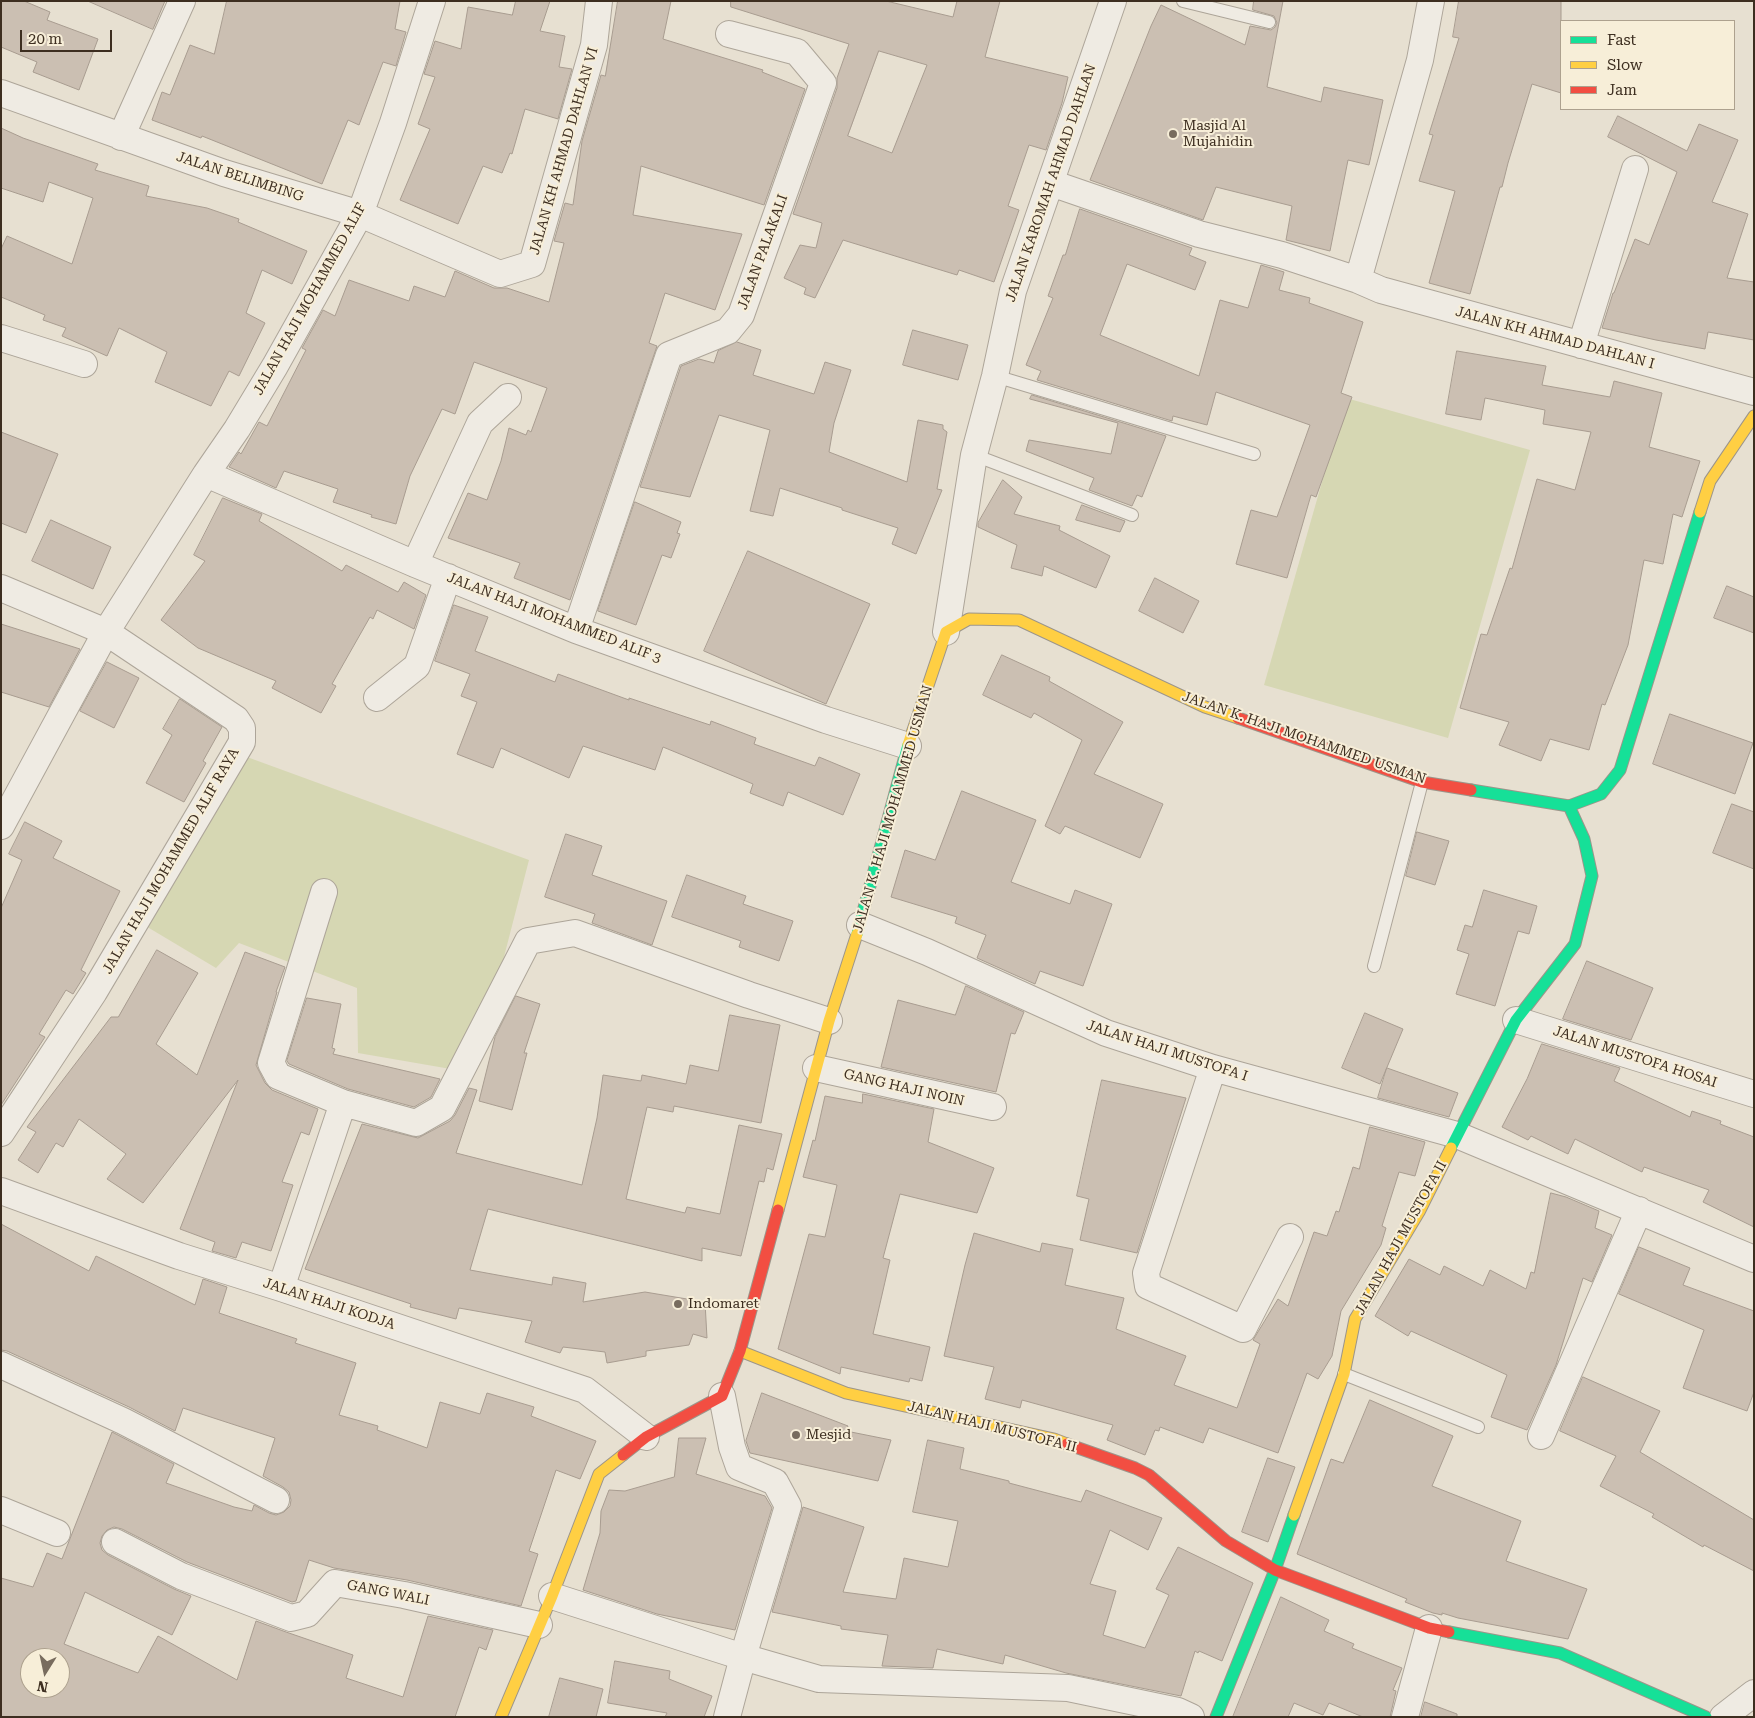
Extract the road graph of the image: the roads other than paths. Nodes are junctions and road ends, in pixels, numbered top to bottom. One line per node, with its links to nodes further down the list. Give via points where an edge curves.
1 (182, 1): 10 (street)
2 (432, 1): 13 (street, JALAN HAJI MOHAMMED ALIF)
3 (599, 1): 13 (street, JALAN KH AHMAD DAHLAN VI, via 594,44 532,264 500,274)
4 (1113, 1): 12 (street, JALAN KAROMAH AHMAD DAHLAN)
5 (1183, 1): 7 (lane)
6 (1431, 1): 14 (street, via 1420,60)
7 (1269, 22)
8 (729, 34): 29 (street, JALAN PALAKALI, via 797,52 823,83 741,315 728,332 669,355)
9 (1, 93): 10 (street, JALAN BELIMBING)
10 (121, 137): 13 (street, JALAN BELIMBING, via 224,173)
11 (1635, 169): 16 (street)
12 (1052, 183): 14 (street, JALAN KH AHMAD DAHLAN I, via 1199,234 1282,255); 18 (street, JALAN KAROMAH AHMAD DAHLAN, via 1013,291)
13 (360, 214): 24 (street, JALAN HAJI MOHAMMED ALIF, via 275,366)
14 (1358, 280): 16 (street, JALAN KH AHMAD DAHLAN I, via 1381,290)
15 (1, 338): 17 (street)
16 (1581, 345): 19 (street, JALAN KH AHMAD DAHLAN I)
17 (84, 364)
18 (994, 376): 22 (lane); 23 (street, JALAN KAROMAH AHMAD DAHLAN)
19 (1754, 392)
20 (508, 397): 26 (street, via 480,423)
21 (1754, 416): 35 (street, via 1710,481 1620,770 1600,794)
22 (1254, 454)
23 (974, 455): 25 (lane); 31 (street, JALAN KAROMAH AHMAD DAHLAN)
24 (206, 474): 26 (street, JALAN HAJI MOHAMMED ALIF 3); 30 (street, JALAN HAJI MOHAMMED ALIF)
25 (1132, 515)
26 (415, 564): 27 (street, JALAN HAJI MOHAMMED ALIF 3)
27 (448, 577): 29 (street, JALAN HAJI MOHAMMED ALIF 3); 32 (street, via 417,666)
28 (1, 588): 30 (street, JALAN HAJI MOHAMMED ALIF RAYA)
29 (576, 630): 33 (street, JALAN HAJI MOHAMMED ALIF 3, via 817,717)
30 (106, 632): 36 (street, JALAN HAJI MOHAMMED ALIF); 47 (street, JALAN HAJI MOHAMMED ALIF RAYA, via 236,720 242,728 242,742 94,992)
31 (946, 632): 33 (street, JALAN K. HAJI MOHAMMED USMAN); 34 (street, JALAN K. HAJI MOHAMMED USMAN, via 969,619 1019,620 1205,707)
32 (377, 698)
33 (908, 746): 38 (street, JALAN K. HAJI MOHAMMED USMAN)
34 (1422, 782): 35 (street, JALAN K. HAJI MOHAMMED USMAN); 39 (lane)
35 (1569, 806): 40 (street, JALAN HAJI MUSTOFA II, via 1584,838 1592,876 1575,944)
36 (1, 826)
37 (324, 892): 45 (street, via 272,1062 278,1076)
38 (860, 925): 41 (street, JALAN K. HAJI MOHAMMED USMAN); 43 (street, JALAN HAJI MUSTOFA I, via 1106,1033)
39 (1374, 966)
40 (1516, 1020): 44 (street, JALAN MUSTOFA HOSAI); 48 (street, JALAN HAJI MUSTOFA II)
41 (829, 1021): 42 (street, JALAN K. HAJI MOHAMMED USMAN); 45 (street, via 574,933 528,941 442,1108 416,1123)
42 (816, 1068): 46 (street, GANG HAJI NOIN); 54 (street, JALAN K. HAJI MOHAMMED USMAN)
43 (1213, 1068): 48 (street, JALAN HAJI MUSTOFA I); 51 (street, via 1146,1273 1148,1286 1243,1329)
44 (1754, 1094)
45 (343, 1103): 53 (street)
46 (993, 1107)
47 (1, 1132)
48 (1458, 1135): 50 (street, JALAN HAJI MUSTOFA I); 56 (street, JALAN HAJI MUSTOFA II, via 1419,1212 1355,1319)
49 (1, 1191): 53 (street, JALAN HAJI KODJA, via 179,1256)
50 (1639, 1210): 52 (street, JALAN HAJI MUSTOFA I); 59 (street)
51 (1290, 1237)
52 (1754, 1259)
53 (281, 1288): 60 (street, JALAN HAJI KODJA, via 585,1390)
54 (740, 1351): 57 (street, JALAN K. HAJI MOHAMMED USMAN); 65 (street, JALAN HAJI MUSTOFA II, via 846,1393 1054,1440 1135,1468 1149,1476 1226,1541)
55 (1, 1365): 61 (street, via 123,1421)
56 (1344, 1374): 58 (lane); 65 (street, JALAN HAJI MUSTOFA II)
57 (722, 1396): 60 (street); 69 (street, via 739,1467 776,1482 788,1506)
58 (1478, 1427)
59 (1541, 1436)
60 (646, 1437): 66 (street, via 599,1474)
61 (276, 1500)
62 (1, 1510): 63 (street)
63 (57, 1533)
64 (115, 1542): 67 (street, GANG WALI, via 182,1576 291,1618 308,1614 336,1583)
65 (1275, 1570): 68 (street, JALAN HAJI MUSTOFA II); 74 (street, JALAN HAJI MUSTOFA II)
66 (552, 1596): 67 (street); 69 (street)
67 (539, 1625): 71 (street)
68 (1429, 1628): 75 (street); 76 (street, JALAN HAJI MUSTOFA II, via 1560,1653)
69 (743, 1657): 72 (street); 73 (street, via 819,1679 1068,1688 1178,1711)
70 (1754, 1693): 77 (street)
71 (500, 1717)
72 (727, 1717)
73 (1191, 1717)
74 (1216, 1717)
75 (1405, 1717)
76 (1706, 1717)
77 (1724, 1717)

